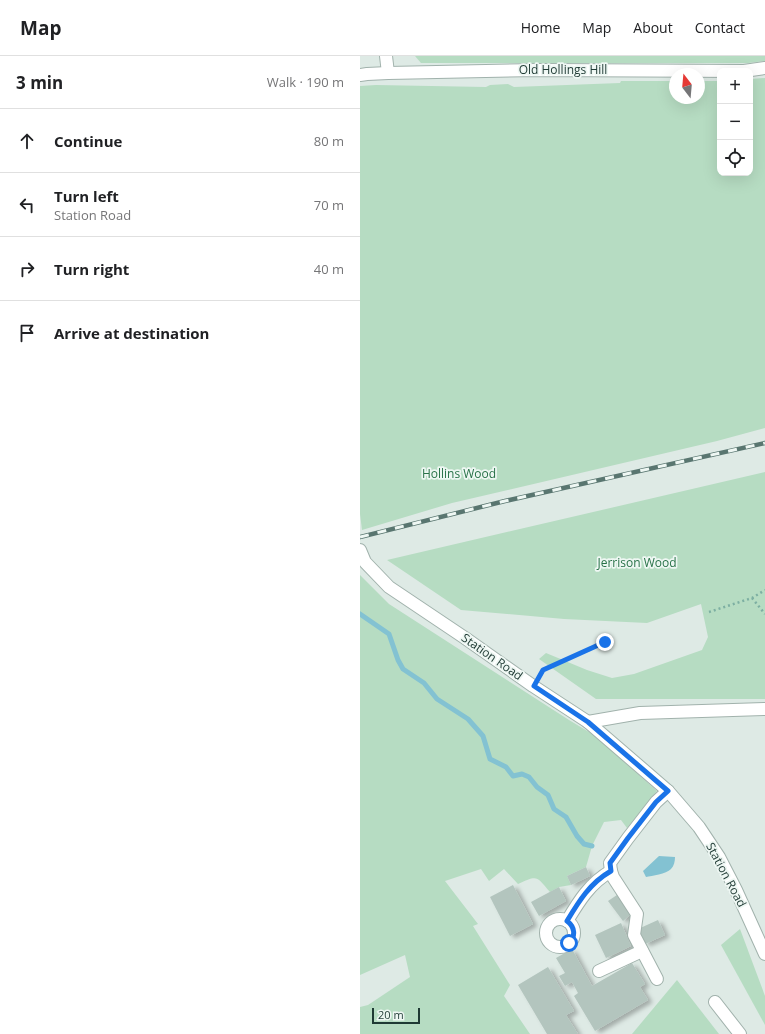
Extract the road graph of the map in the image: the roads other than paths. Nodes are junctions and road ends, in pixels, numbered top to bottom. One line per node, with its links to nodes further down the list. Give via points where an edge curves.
1 (386, 56): 3 (street)
2 (765, 68): 3 (street, Old Hollings Hill)
3 (388, 73): 4 (street, Old Hollings Hill)
4 (360, 75)
5 (360, 550): 7 (street, Station Road, via 365,562 388,587)
6 (765, 709): 7 (street, via 640,713)
7 (588, 722): 8 (street, Station Road)
8 (668, 791): 9 (street, via 656,802 610,863); 12 (street, Station Road, via 699,827 719,858)
9 (611, 871): 10 (street, via 582,896); 11 (street, via 637,914 634,935)
10 (567, 921)
11 (642, 951): 13 (street); 14 (street)
12 (765, 954)
13 (599, 971)
14 (657, 979)
15 (715, 1002): 16 (street)
16 (740, 1034)

